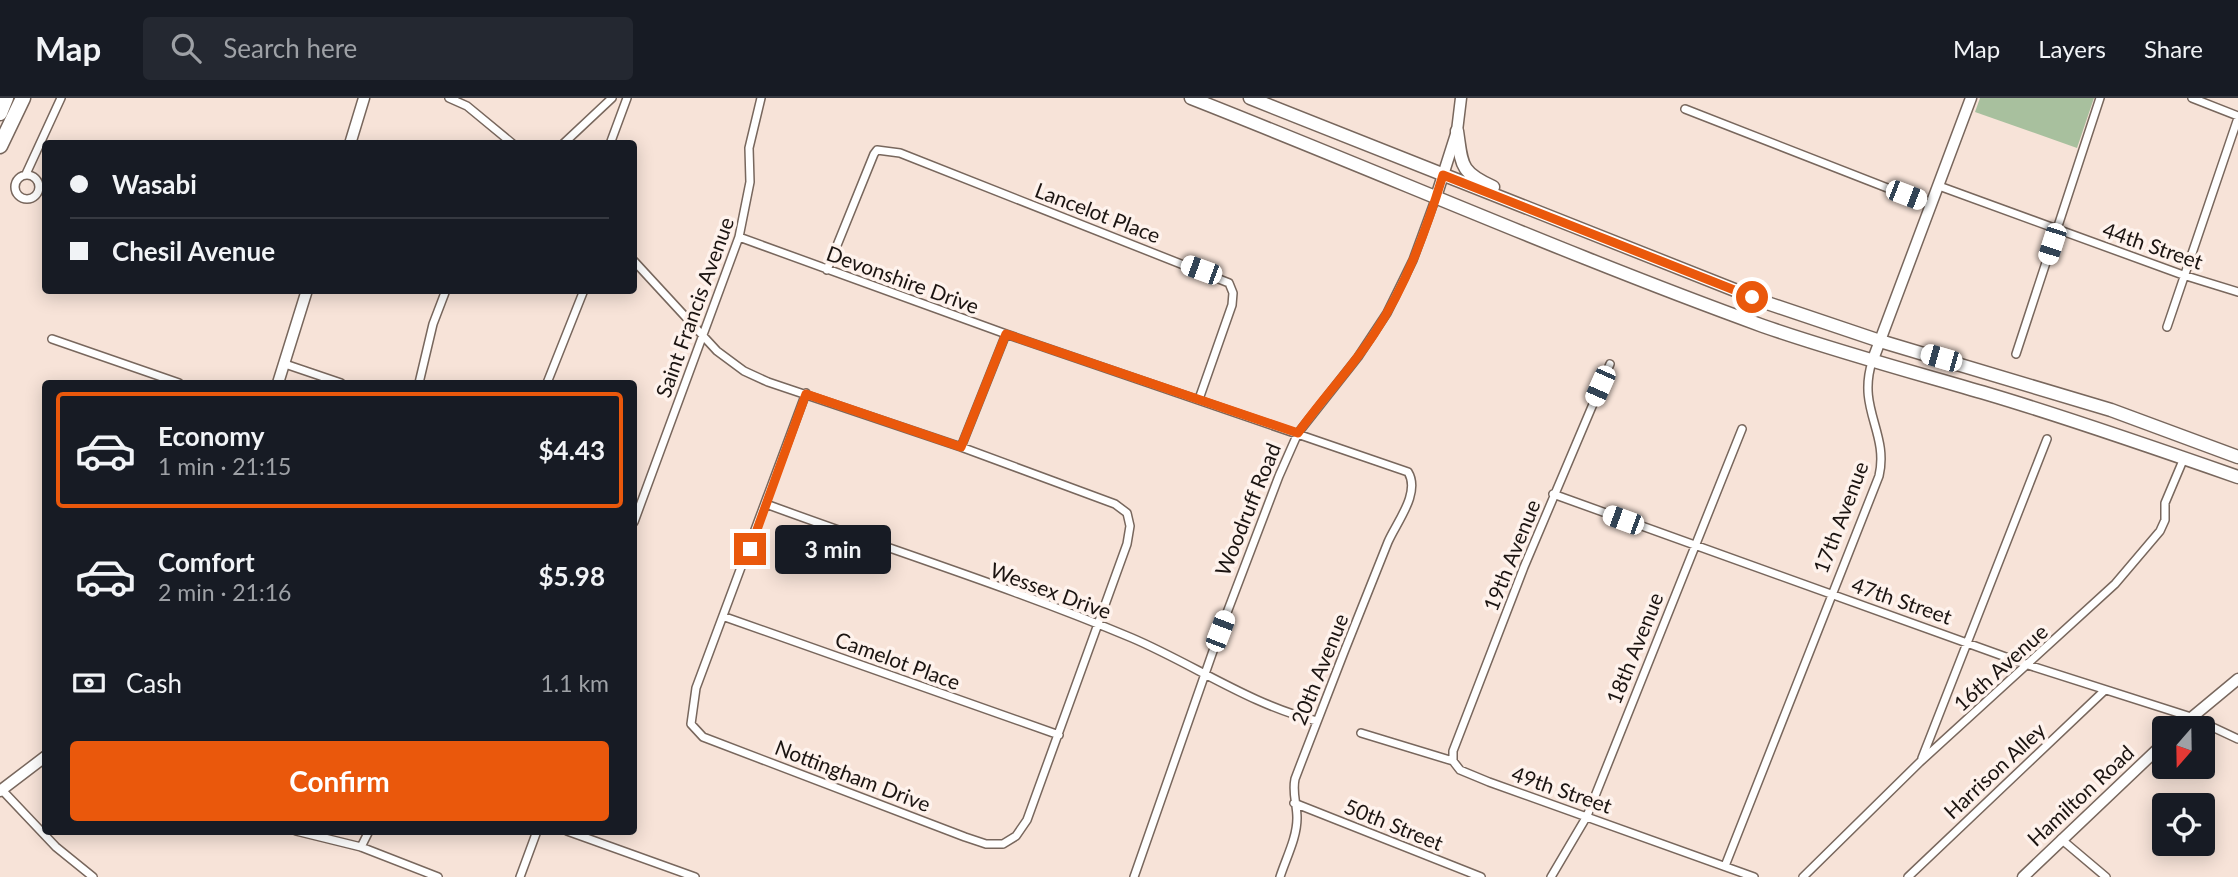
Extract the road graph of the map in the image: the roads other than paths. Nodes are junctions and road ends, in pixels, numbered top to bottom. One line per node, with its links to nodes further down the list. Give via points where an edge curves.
1 (6, 98): 16 (highway)
2 (23, 98): 23 (highway)
3 (61, 98): 24 (street)
4 (364, 98): 19 (street)
5 (449, 98): 20 (street, via 467,106)
6 (612, 98): 21 (street)
7 (627, 98): 22 (street)
8 (761, 98): 31 (street, Saint Francis Avenue, via 748,148 750,182)
9 (1191, 98): 27 (main road)
10 (1250, 98): 25 (main road)
11 (1461, 98): 18 (street, Woodruff Road)
12 (1971, 98): 26 (street, 17th Avenue)
13 (2100, 98): 30 (street)
14 (2192, 98): 17 (street)
15 (1685, 110): 29 (street)
16 (0, 113)
17 (2238, 117): 34 (street)
18 (1457, 131): 25 (street, Woodruff Road); 28 (main road, via 1465,171 1507,193)
19 (351, 140)
20 (508, 140)
21 (567, 140)
22 (611, 140)
23 (0, 146)
24 (26, 174)
25 (1443, 175): 27 (street, Woodruff Road); 28 (main road)
26 (1939, 186): 29 (street, 17th Avenue); 30 (street, 44th Street)
27 (1436, 197): 45 (main road, via 1647,282); 56 (street, Woodruff Road, via 1387,313)
28 (1517, 205): 43 (main road, via 1770,304)
29 (1931, 205): 43 (street, 17th Avenue)
30 (2056, 229): 34 (street, 44th Street); 44 (street)
31 (739, 237): 33 (street, Devonshire Drive); 40 (street, Saint Francis Avenue)
32 (637, 264): 40 (street)
33 (827, 270): 41 (street, Devonshire Drive); 54 (street, Lancelot Place, via 877,150 900,153 1229,283 1232,305)
34 (2183, 275): 35 (street, 44th Street); 39 (street)
35 (2238, 292)
36 (306, 294): 46 (street)
37 (444, 294): 51 (street)
38 (582, 294): 52 (street)
39 (2167, 327)
40 (704, 334): 53 (street, via 717,351 744,371); 65 (street, Saint Francis Avenue)
41 (1006, 334): 54 (street, Devonshire Drive); 58 (street)
42 (52, 340): 48 (street)
43 (1880, 341): 45 (street, 17th Avenue); 59 (main road, via 2111,410)
44 (2016, 354)
45 (1872, 362): 60 (main road, via 1988,394); 67 (street, 17th Avenue, via 1866,392 1882,465)
46 (285, 363): 49 (street); 50 (street)
47 (1610, 364): 63 (street, 19th Avenue)
48 (170, 380)
49 (279, 380)
50 (333, 380)
51 (420, 380)
52 (548, 380)
53 (806, 394): 58 (street); 64 (street)
54 (1199, 399): 56 (street, Devonshire Drive)
55 (1742, 429): 66 (street, 18th Avenue)
56 (1298, 433): 62 (street, Devonshire Drive, via 1396,467); 72 (street, Woodruff Road)
57 (2047, 439): 70 (street)
58 (961, 447): 69 (street, via 1115,504 1127,513 1127,544)
59 (2238, 457)
60 (2184, 458): 61 (main road); 71 (street, 16th Avenue, via 2165,503 2160,531 2091,608)
61 (2238, 477)
62 (1411, 478): 77 (street, 20th Avenue, via 1410,495)
63 (1553, 494): 66 (street, 47th Street); 84 (street, 19th Avenue, via 1453,751)
64 (766, 504): 68 (street); 69 (street, Wessex Drive)
65 (637, 514)
66 (1693, 546): 67 (street, 47th Street); 88 (street, 18th Avenue)
67 (1830, 594): 70 (street, 47th Street); 97 (street, 17th Avenue)
68 (725, 617): 80 (street, Camelot Place); 80 (street, Nottingham Drive, via 691,707 691,724 703,737 952,832 986,844 1003,844 1016,836 1032,808)
69 (1096, 624): 72 (street, Wessex Drive); 80 (street)
70 (1968, 641): 71 (street, 47th Street); 85 (street)
71 (2028, 665): 74 (street, 47th Street); 85 (street, 16th Avenue)
72 (1206, 673): 77 (street, Wessex Drive, via 1265,703); 102 (street, Woodruff Road)
73 (2238, 679): 76 (street)
74 (2105, 690): 75 (street, 47th Street); 108 (street, Harrison Alley)
75 (2188, 716)
76 (2192, 716)
77 (1317, 721): 87 (street, 20th Avenue, via 1295,779)
78 (2216, 729): 81 (street, 47th Street)
79 (1361, 733): 84 (street, 49th Street)
80 (1059, 736)
81 (2238, 739)
82 (2152, 753): 95 (street, Hamilton Road)
83 (42, 760): 86 (street)
84 (1453, 761): 88 (street, 49th Street, via 1460,770)
85 (1920, 762): 107 (street, 16th Avenue)
86 (1, 790): 89 (street)
87 (1294, 803): 103 (street, 20th Avenue, via 1295,831); 104 (street, 50th Street)
88 (1587, 816): 97 (street, 49th Street); 105 (street, 18th Avenue)
89 (42, 832)
90 (44, 835): 98 (street)
91 (311, 835): 96 (street)
92 (367, 835): 96 (street)
93 (536, 835): 100 (street)
94 (578, 835): 101 (street)
95 (2061, 838): 109 (street, Hamilton Road); 110 (street)
96 (361, 848): 99 (street)
97 (1725, 866): 106 (street, 49th Street)
98 (93, 877)
99 (438, 877)
100 (520, 877)
101 (695, 877)
102 (1134, 877)
103 (1280, 877)
104 (1481, 877)
105 (1551, 877)
106 (1754, 877)
107 (1803, 877)
108 (1908, 877)
109 (2023, 877)
110 (2106, 877)

